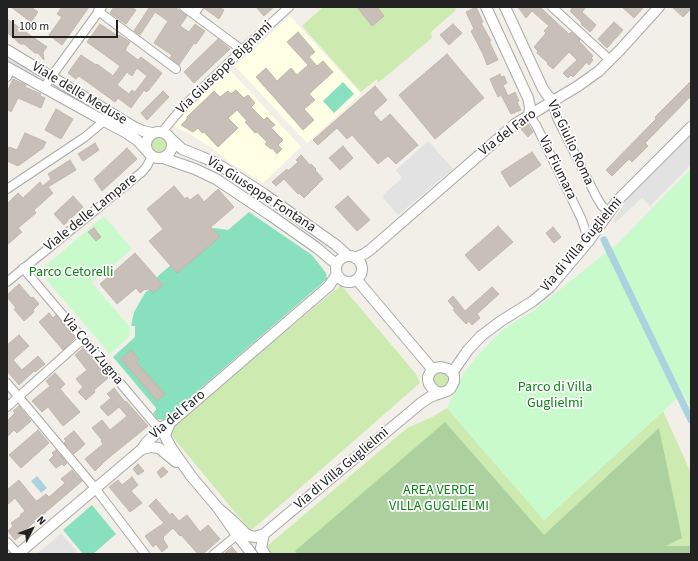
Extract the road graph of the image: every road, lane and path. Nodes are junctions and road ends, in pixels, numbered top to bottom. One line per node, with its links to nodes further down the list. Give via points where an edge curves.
1 (184, 7): 9 (street)
2 (199, 7): 9 (street)
3 (290, 7): 11 (street, Via Giuseppe Bignami)
4 (486, 7): 19 (street, Via Fiumara, via 528,98)
5 (505, 7): 17 (street, Via Giulio Roma, via 543,89)
6 (552, 7): 12 (street)
7 (657, 8): 12 (street, Via del Faro)
8 (100, 9): 13 (street); 15 (street)
9 (194, 14): 11 (street)
10 (7, 50): 15 (street, Viale delle Meduse)
11 (242, 50): 22 (street, Via Giuseppe Bignami)
12 (610, 60): 17 (street, Via del Faro, via 599,71)
13 (176, 69)
14 (8, 71): 16 (street, Viale delle Meduse)
15 (51, 77): 16 (street); 18 (street, Viale delle Meduse)
16 (44, 88): 20 (street, Viale delle Meduse)
17 (554, 101): 19 (street, Via del Faro); 27 (street, Via Giulio Roma, via 557,118 597,198)
18 (111, 113): 20 (street); 22 (street, Viale delle Meduse, via 143,131)
19 (530, 115): 28 (street, Via Fiumara, via 581,218); 29 (street, Via del Faro, via 370,250)
20 (104, 121): 24 (street, Viale delle Meduse, via 129,134); 26 (street, via 82,139)
21 (691, 127): 27 (street, Via di Villa Guglielmi)
22 (157, 133): 23 (street, via 166,133); 24 (street, via 149,136 146,144)
23 (171, 139): 25 (street, via 170,152); 29 (street, Via Giuseppe Fontana, via 180,147 216,163 276,202)
24 (150, 154): 25 (street); 30 (street, Viale delle Lampare, via 147,166 142,172)
25 (163, 158): 31 (street, Via Giuseppe Fontana, via 195,169 216,180 266,212 321,251)
26 (7, 189)
27 (609, 212): 28 (street, Via di Villa Guglielmi)
28 (588, 242): 36 (street, Via di Villa Guglielmi, via 544,293 481,336)
29 (352, 257): 31 (street, via 342,258); 32 (street, via 360,262 362,268 362,274)
30 (23, 268): 33 (street, Viale delle Lampare); 34 (street, Via Coni Zugna)
31 (336, 269): 32 (street, via 342,280); 41 (street, Via del Faro, via 329,286)
32 (357, 280): 35 (street)
33 (7, 282)
34 (84, 339): 39 (street); 41 (street, Via Coni Zugna, via 154,423 158,426)
35 (433, 370): 36 (street, via 443,367); 38 (street, via 428,377 429,384 433,390)
36 (452, 373): 38 (street, via 453,384)
37 (7, 383): 39 (street)
38 (441, 393): 46 (street, Via di Villa Guglielmi, via 421,403)
39 (19, 397): 40 (street); 44 (street)
40 (7, 407)
41 (167, 425): 42 (street, Via del Faro); 43 (street, via 165,436)
42 (142, 449): 43 (street, via 159,448); 44 (street, Via del Faro)
43 (191, 476): 45 (street)
44 (96, 488): 49 (street, Via del Faro); 50 (street)
45 (218, 508): 46 (street, via 250,536); 47 (street)
46 (264, 534): 53 (street, via 261,548)
47 (237, 535): 51 (street); 52 (street)
48 (7, 542): 49 (street)
49 (18, 554)
50 (145, 554)
51 (214, 554)
52 (252, 554)
53 (265, 554)

